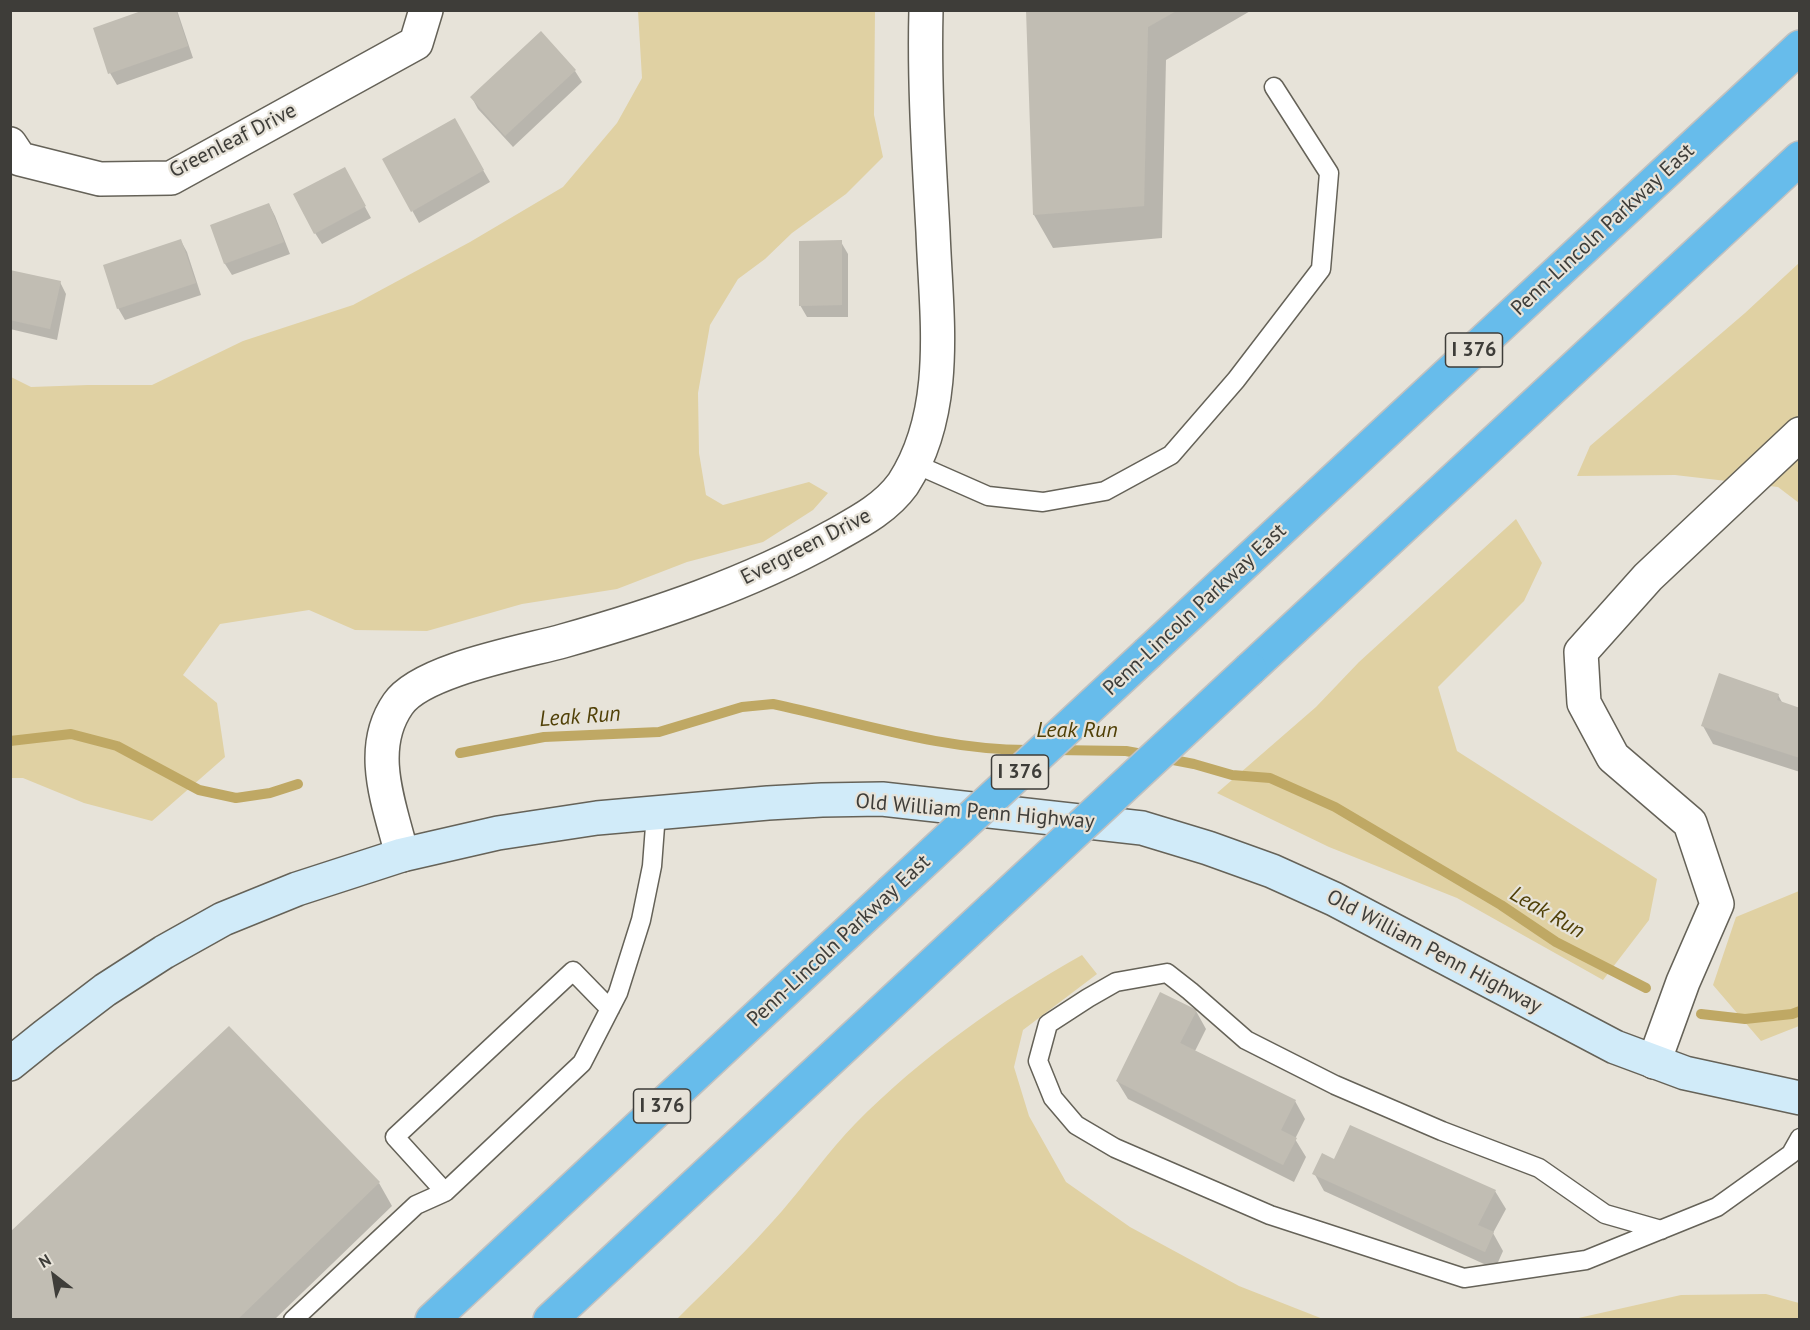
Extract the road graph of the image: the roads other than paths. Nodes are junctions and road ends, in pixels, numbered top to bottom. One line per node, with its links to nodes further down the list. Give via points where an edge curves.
1 (426, 10): 5 (street, Greenleaf Drive, via 416,43 171,178 100,179 20,159)
2 (926, 10): 8 (street, Evergreen Drive, via 924,60 938,349 925,439)
3 (1800, 47): 19 (highway, Penn-Lincoln Parkway East / I 376, bridge)
4 (1275, 87): 8 (lane, via 1329,173 1321,269 1236,380 1172,455 1105,490 1043,502 988,496)
5 (10, 144)
6 (1800, 158): 20 (highway, bridge)
7 (1800, 434): 12 (street, via 1648,577 1581,652 1584,703 1613,757 1690,823 1717,904)
8 (913, 463): 10 (street, Evergreen Drive, via 902,485 873,514 815,547 734,584 651,614 474,664 420,684 399,703 387,726 381,752 384,784)
9 (656, 813): 10 (main road, Old William Penn Highway, via 498,833); 11 (lane, via 652,866 641,920); 12 (main road, Old William Penn Highway, via 779,802 882,800 1142,828 1282,876 1616,1047)
10 (402, 855): 13 (main road, Old William Penn Highway, via 297,889 223,919 105,990)
11 (610, 1009): 16 (lane, via 582,1063); 16 (lane, via 573,971 396,1137)
12 (1654, 1062): 14 (main road, Old William Penn Highway, via 1685,1073)
13 (10, 1064)
14 (1800, 1098)
15 (1800, 1138): 17 (lane, via 1791,1154 1717,1207)
16 (445, 1192): 18 (lane, via 416,1206)
17 (1661, 1230): 17 (lane, via 1587,1260 1464,1278 1269,1215 1115,1148 1076,1125 1053,1098 1038,1061 1048,1024 1116,982 1167,973 1246,1040 1335,1085 1539,1168 1605,1214)
18 (293, 1320)
19 (432, 1320)
20 (550, 1320)

